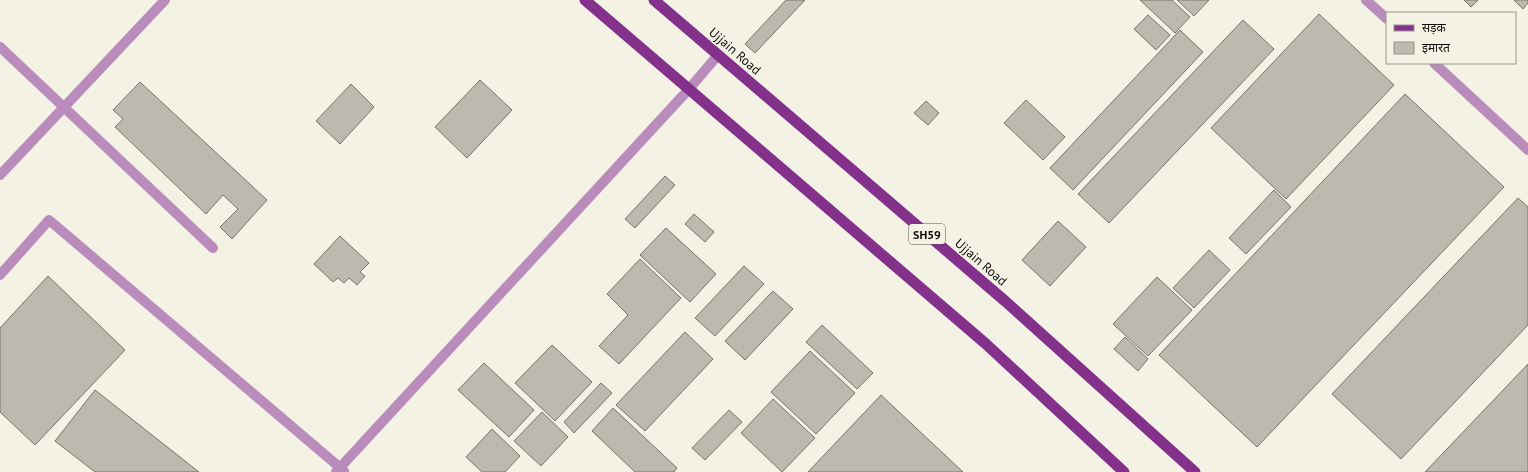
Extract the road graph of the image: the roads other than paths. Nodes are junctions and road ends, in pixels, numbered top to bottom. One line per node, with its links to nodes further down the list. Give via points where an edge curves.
1 (165, 0): 10 (lane)
2 (585, 0): 9 (main road)
3 (654, 0): 7 (main road, Ujjain Road / SH59)
4 (1366, 0): 5 (lane)
5 (1386, 18)
6 (0, 47): 10 (lane)
7 (718, 55): 9 (lane); 17 (main road, Ujjain Road / SH59, via 1005,301)
8 (1435, 64): 11 (lane)
9 (689, 89): 15 (lane); 16 (main road, via 986,344)
10 (63, 106): 12 (lane); 13 (lane)
11 (1528, 150)
12 (0, 175)
13 (213, 248)
14 (0, 276): 15 (lane, via 49,220)
15 (340, 471)
16 (1124, 472)
17 (1195, 472)

